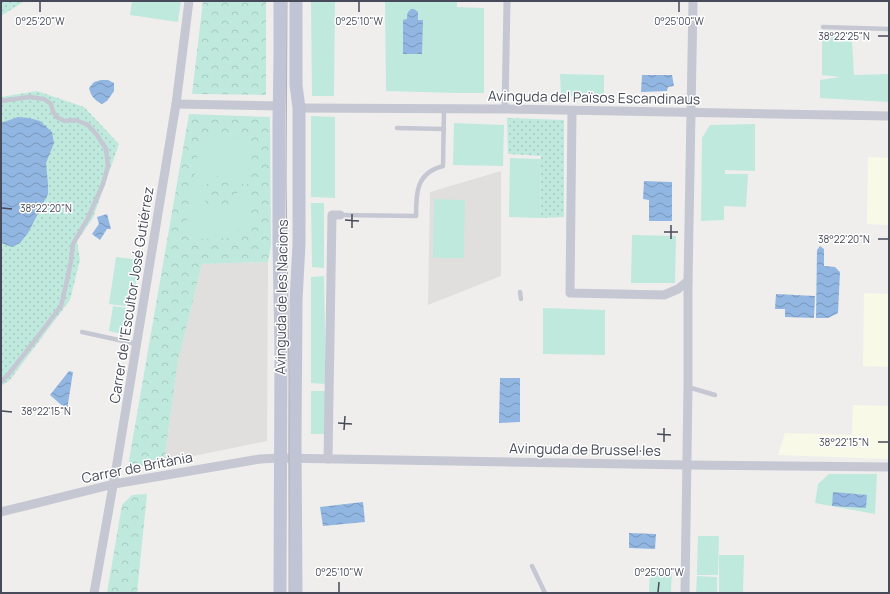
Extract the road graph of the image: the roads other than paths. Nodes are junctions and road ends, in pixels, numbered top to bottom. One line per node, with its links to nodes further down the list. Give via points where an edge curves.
1 (190, 1): 9 (street, Carrer de l'Escultor José Gutiérrez)
2 (280, 1): 10 (main road, Avinguda de les Nacions)
3 (296, 1): 11 (main road, Avinguda de les Nacions, via 296,85)
4 (508, 1): 13 (street)
5 (694, 1): 15 (street)
6 (823, 27): 7 (lane)
7 (889, 29)
8 (1, 101): 25 (lane, via 29,97 44,99 51,104 58,118 65,121 76,120 88,125 106,150 108,166 88,218 73,244 61,306)
9 (176, 104): 10 (street); 24 (street, Carrer de l'Escultor José Gutiérrez)
10 (279, 106): 28 (main road, Avinguda de les Nacions)
11 (299, 108): 12 (street, Avinguda del Països Escandinaus); 29 (main road, Avinguda de les Nacions)
12 (444, 109): 13 (street, Avinguda del Països Escandinaus); 18 (lane)
13 (505, 109): 14 (street, Avinguda del Països Escandinaus)
14 (572, 111): 15 (street, Avinguda del Països Escandinaus); 20 (street, via 570,293 664,296)
15 (692, 113): 16 (street, Avinguda del Països Escandinaus); 20 (street)
16 (889, 116)
17 (397, 128): 18 (lane)
18 (444, 129): 19 (lane, via 443,166 432,170 421,180 416,195 416,216)
19 (340, 215): 30 (street, via 332,215)
20 (688, 281): 26 (street)
21 (520, 292): 22 (lane)
22 (521, 299)
23 (82, 332): 24 (lane)
24 (137, 344): 33 (street, Carrer de l'Escultor José Gutiérrez)
25 (1, 382)
26 (688, 387): 27 (lane); 31 (street)
27 (715, 395)
28 (280, 458): 29 (street, Avinguda de Brussel·les); 33 (street, Carrer de Britània, via 260,459); 37 (main road, Avinguda de les Nacions)
29 (295, 458): 30 (street, Avinguda de Brussel·les); 38 (main road, Avinguda de les Nacions)
30 (328, 459): 31 (street, Avinguda de Brussel·les)
31 (686, 465): 32 (street, Avinguda de Brussel·les); 40 (street)
32 (889, 467)
33 (114, 484): 34 (street, Carrer de Britània); 36 (street, Carrer de l'Escultor José Gutiérrez)
34 (1, 512)
35 (532, 566): 39 (lane)
36 (94, 593)
37 (280, 593)
38 (296, 593)
39 (545, 593)
40 (685, 593)

